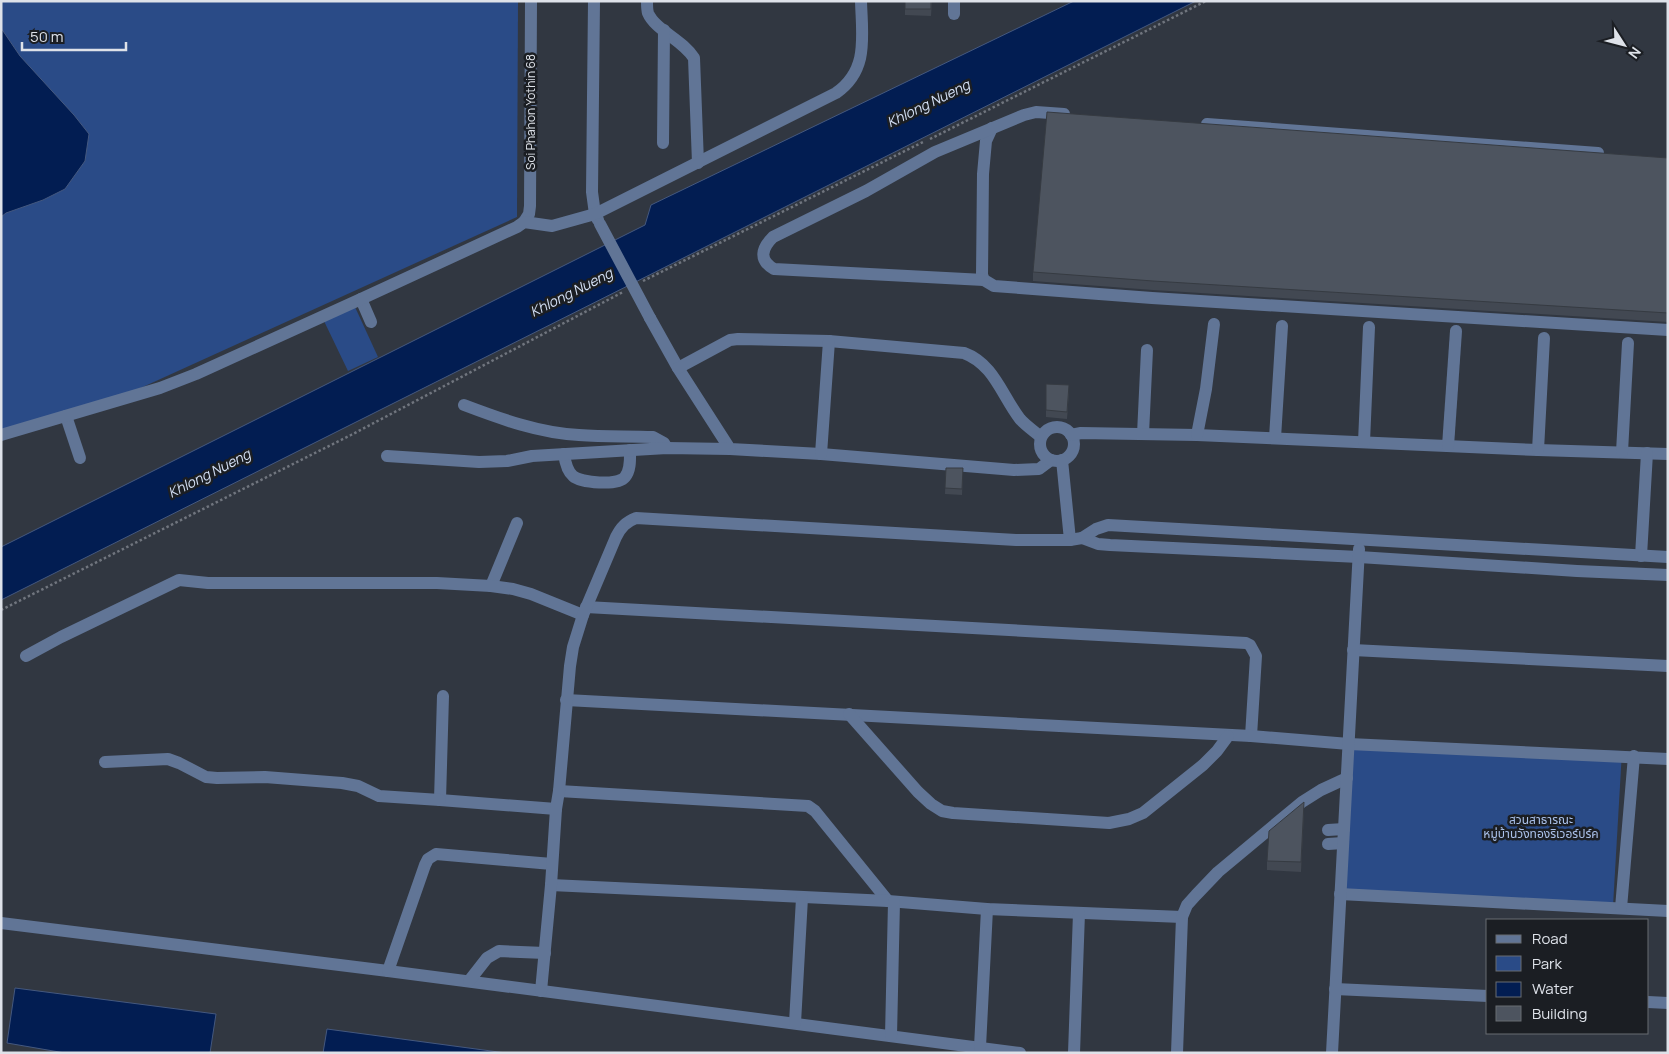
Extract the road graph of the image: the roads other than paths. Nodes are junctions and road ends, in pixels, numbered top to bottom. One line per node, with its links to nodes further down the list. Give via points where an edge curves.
1 (531, 1): 13 (street, Soi Phahon Yothin 68, via 530,206)
2 (594, 1): 12 (street, via 592,192)
3 (647, 1): 5 (street, via 647,12)
4 (861, 1): 11 (street, via 860,64 847,86)
5 (664, 30): 9 (street); 11 (street, via 683,44 694,58)
6 (1075, 115): 8 (street, via 1036,112)
7 (1194, 123): 10 (street)
8 (992, 128): 14 (street, via 986,140 983,174); 14 (street, via 935,152 774,238 768,242 763,259 766,265 781,270)
9 (663, 143)
10 (1608, 154)
11 (698, 163): 12 (street)
12 (598, 219): 13 (street, via 552,226); 26 (street, bridge)
13 (524, 222): 15 (street)
14 (984, 280): 20 (street, via 994,286 1009,288)
15 (362, 299): 16 (street); 28 (street, via 196,374)
16 (371, 322)
17 (1214, 324): 32 (street)
18 (1282, 326): 34 (street)
19 (1369, 327): 35 (street)
20 (1668, 330)
21 (1456, 331): 36 (street)
22 (1544, 338): 40 (street)
23 (828, 341): 26 (street, via 738,338); 33 (street, via 949,351 973,356 992,374 1022,422); 44 (street)
24 (1628, 343): 41 (street)
25 (1147, 350): 30 (street)
26 (678, 368): 38 (street)
27 (464, 405): 37 (street, via 526,427 578,435 653,437)
28 (66, 416): 29 (street); 47 (street)
29 (1, 434)
30 (1143, 434): 31 (street); 32 (street)
31 (1071, 435): 33 (street, via 1063,429 1053,428); 48 (street, via 1073,450)
32 (1197, 435): 34 (street)
33 (1041, 436): 48 (street, via 1042,453)
34 (1275, 438): 35 (street)
35 (1364, 442): 36 (street)
36 (1448, 446): 40 (street)
37 (667, 448): 38 (street); 39 (street)
38 (730, 449): 44 (street)
39 (630, 450): 43 (street); 43 (street, via 625,477 603,482 573,477)
40 (1538, 450): 41 (street)
41 (1622, 452): 42 (street)
42 (1647, 453): 45 (street); 52 (street)
43 (564, 454): 46 (street, via 479,462)
44 (821, 454): 48 (street, via 1024,471 1039,469)
45 (1668, 454)
46 (387, 456)
47 (80, 458)
48 (1057, 460): 50 (street)
49 (517, 523): 56 (street)
50 (1076, 539): 51 (street, via 1108,526); 53 (street, via 1110,545); 57 (street, via 1016,540 636,518 621,528)
51 (1360, 540): 52 (street); 53 (street)
52 (1641, 556): 54 (street)
53 (1359, 557): 55 (street); 58 (street)
54 (1668, 558)
55 (1668, 574)
56 (491, 586): 57 (street, via 513,589); 59 (street, via 438,582 208,583 180,580)
57 (585, 611): 62 (street, via 573,647); 65 (street, via 1246,643 1256,656)
58 (1353, 650): 60 (street); 66 (street)
59 (26, 656)
60 (1668, 666)
61 (443, 696): 72 (street)
62 (566, 700): 63 (street); 71 (street)
63 (849, 714): 64 (street); 64 (street, via 918,792 942,811 1099,822 1118,822 1143,813 1203,765)
64 (1228, 736): 65 (street)
65 (1251, 736): 66 (street)
66 (1349, 744): 67 (street); 70 (street)
67 (1634, 756): 68 (street); 83 (street)
68 (1668, 759)
69 (105, 762): 72 (street, via 168,759 206,777 265,776 342,783 379,796)
70 (1348, 778): 74 (street); 87 (street, via 1302,802 1218,872 1187,906)
71 (559, 791): 73 (street); 82 (street, via 808,806)
72 (440, 800): 73 (street)
73 (556, 809): 78 (street)
74 (1344, 829): 75 (street); 77 (street)
75 (1328, 830)
76 (1328, 844): 77 (street)
77 (1343, 844): 80 (street)
78 (552, 864): 79 (street); 90 (street, via 432,856 425,865)
79 (551, 885): 81 (street); 89 (street)
80 (1340, 894): 83 (street); 92 (street)
81 (802, 898): 82 (street); 97 (street)
82 (891, 901): 84 (street); 98 (street)
83 (1621, 908): 85 (street)
84 (987, 909): 86 (street); 99 (street)
85 (1668, 911)
86 (1079, 913): 87 (street); 101 (street)
87 (1182, 917): 102 (street)
88 (1, 922): 90 (street)
89 (545, 953): 91 (street, via 500,951 487,958); 93 (street)
90 (388, 971): 91 (street)
91 (469, 981): 93 (street)
92 (1335, 989): 94 (street); 103 (street)
93 (541, 991): 97 (street)
94 (1486, 996)
95 (1649, 1002): 96 (street)
96 (1668, 1003)
97 (794, 1023): 98 (street)
98 (891, 1036): 99 (street)
99 (980, 1047): 100 (street)
100 (1020, 1053)
101 (1074, 1053)
102 (1176, 1053)
103 (1332, 1053)

